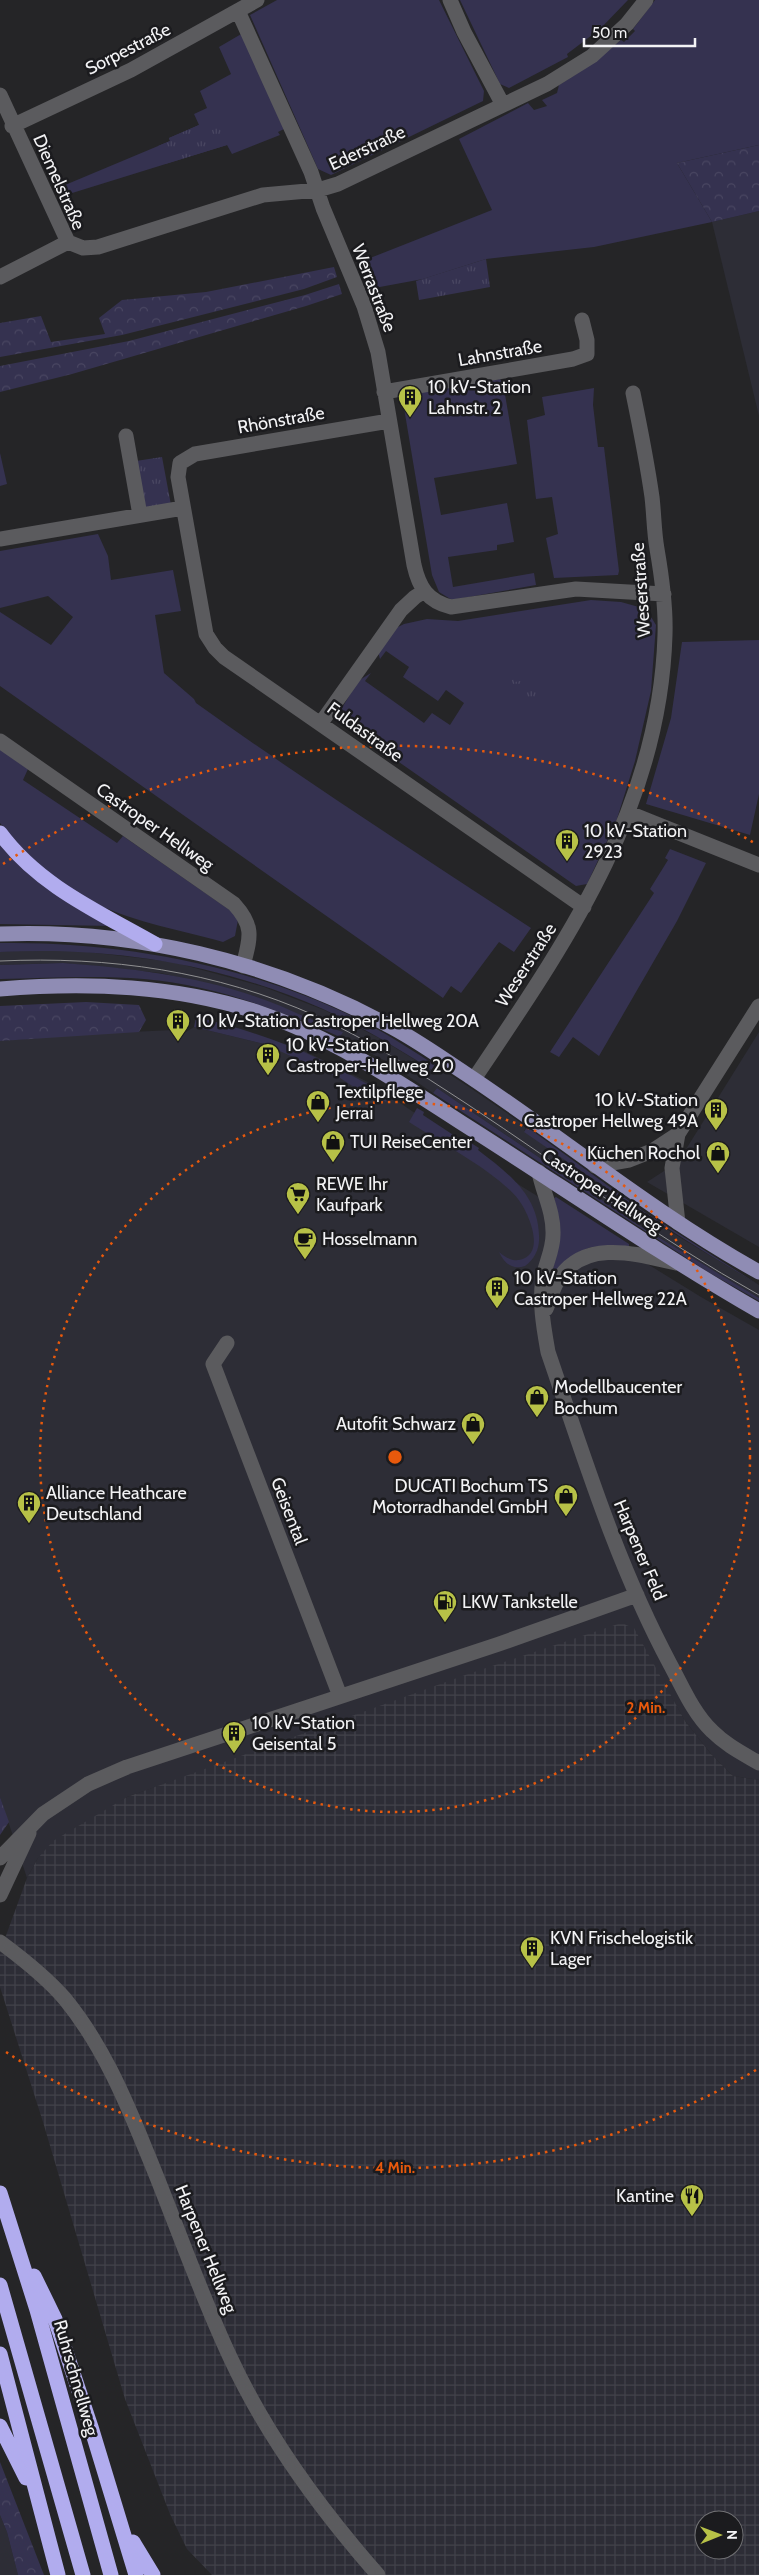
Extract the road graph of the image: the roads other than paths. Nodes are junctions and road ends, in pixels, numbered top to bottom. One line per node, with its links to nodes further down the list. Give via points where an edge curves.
1 (257, 0): 4 (street, Sorpestraße)
2 (450, 0): 6 (street)
3 (646, 0): 6 (street, Ederstraße, via 627,24 592,56 547,84)
4 (238, 11): 7 (street, Sorpestraße, via 131,70); 8 (street, Werrastraße)
5 (0, 96): 7 (street, Diemelstraße)
6 (503, 105): 8 (street, Ederstraße, via 338,184)
7 (12, 126): 9 (street, Diemelstraße)
8 (318, 190): 9 (street, Ederstraße, via 263,195 98,247 83,248); 12 (street, Werrastraße, via 364,306 378,352)
9 (68, 242): 10 (street, Diemelstraße)
10 (0, 276)
11 (582, 320): 12 (street, Lahnstraße, via 587,354)
12 (384, 392): 14 (street, Werrastraße)
13 (633, 393): 21 (street, Weserstraße, via 647,461)
14 (389, 421): 16 (street, Rhönstraße, via 195,454); 20 (street, Werrastraße, via 414,565)
15 (126, 436): 18 (street)
16 (180, 463): 17 (street, Fuldastraße, via 178,477)
17 (183, 508): 18 (street); 22 (street, Fuldastraße, via 206,634 224,657)
18 (140, 515): 19 (street)
19 (0, 539)
20 (424, 592): 21 (street, via 432,600 451,606 576,589); 22 (street, via 401,610)
21 (664, 594): 24 (street, Weserstraße, via 665,636 660,685 650,738)
22 (321, 723): 27 (street, Fuldastraße)
23 (0, 741): 30 (street, Castroper Hellweg, via 236,906 251,935)
24 (629, 813): 26 (street); 27 (street, Weserstraße)
25 (0, 833): 29 (highway, via 30,868 56,888)
26 (757, 865)
27 (584, 907): 33 (street, Weserstraße, via 559,952)
28 (0, 934): 29 (main road, Castroper Hellweg, via 85,935)
29 (155, 944): 30 (main road, Castroper Hellweg)
30 (243, 966): 33 (main road, Castroper Hellweg, via 329,996 386,1024)
31 (0, 990): 36 (main road, Castroper Hellweg, via 81,985 131,987 194,997 259,1013 311,1034 372,1067)
32 (759, 1006): 34 (street)
33 (474, 1079): 35 (main road, Castroper Hellweg)
34 (678, 1134): 35 (street, via 652,1151 629,1160); 37 (street, via 672,1168)
35 (595, 1166): 37 (main road, Castroper Hellweg)
36 (539, 1172): 38 (main road, Castroper Hellweg); 41 (street, Harpener Feld, via 552,1217 553,1233 543,1280)
37 (678, 1223): 39 (main road, Castroper Hellweg)
38 (676, 1263): 40 (main road, Castroper Hellweg); 41 (street, via 614,1252 588,1256 573,1263 559,1280)
39 (759, 1272)
40 (759, 1311)
41 (543, 1317): 43 (street, Harpener Feld, via 548,1352 588,1471)
42 (227, 1343): 44 (street, Geisental, via 212,1364)
43 (638, 1595): 44 (street); 45 (street, Harpener Feld, via 690,1703 710,1730 732,1748)
44 (340, 1696): 46 (street, via 88,1784 43,1814)
45 (759, 1763)
46 (33, 1825): 47 (street); 48 (street)
47 (0, 1858)
48 (0, 1895)
49 (0, 1942): 62 (street, Harpener Hellweg, via 50,1983 93,2041 112,2073 135,2124 217,2328 254,2403 311,2493)
50 (0, 2193): 51 (highway, Ruhrschnellweg)
51 (15, 2239): 55 (highway, via 56,2319); 59 (highway, Ruhrschnellweg)
52 (0, 2285): 58 (highway)
53 (0, 2354): 56 (highway)
54 (0, 2426): 56 (highway)
55 (113, 2494): 60 (highway); 61 (highway, via 130,2537)
56 (45, 2524): 57 (highway)
57 (58, 2575)
58 (82, 2575)
59 (111, 2575)
60 (136, 2575)
61 (152, 2575)
62 (378, 2575)

